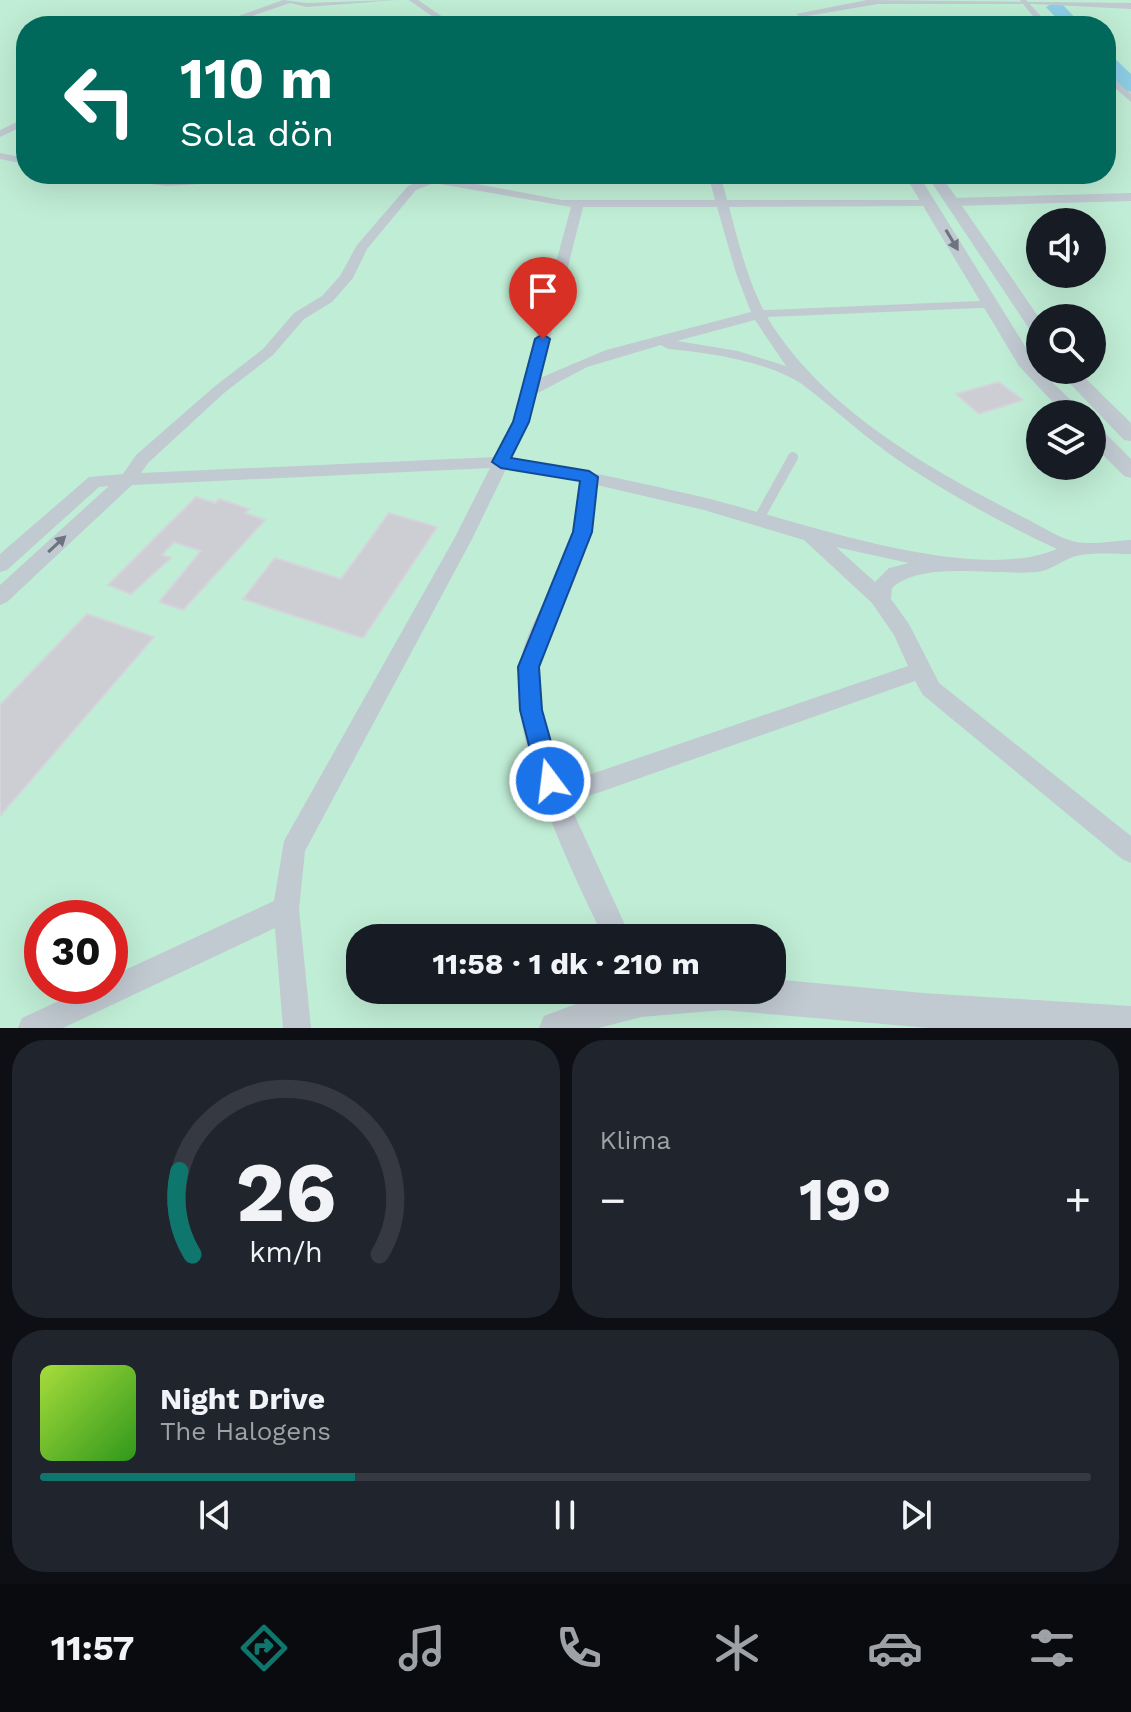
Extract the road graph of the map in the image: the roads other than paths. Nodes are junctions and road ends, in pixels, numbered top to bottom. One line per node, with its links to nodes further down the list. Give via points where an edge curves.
1 (291, 0): 2 (street, via 307,5); 9 (street)
2 (392, 0)
3 (413, 0): 10 (street)
4 (871, 0): 5 (street)
5 (878, 1): 6 (street); 8 (street)
6 (1023, 1): 7 (street); 13 (street)
7 (1131, 6)
8 (798, 10): 11 (street); 12 (street)
9 (244, 16)
10 (437, 16)
11 (801, 16)
12 (807, 16)
13 (1037, 16)
14 (1116, 85): 15 (street)
15 (1131, 99)
16 (421, 184): 40 (street, via 412,188 361,248 346,278 327,299 299,316 268,352 142,459)
17 (456, 184): 25 (street)
18 (717, 184): 24 (street)
19 (917, 184): 22 (street)
20 (940, 184): 23 (street)
21 (1131, 197): 23 (street)
22 (929, 202): 24 (street); 26 (street, one-way to 26)
23 (953, 202): 27 (street)
24 (722, 203): 25 (street); 28 (street)
25 (578, 204): 32 (street)
26 (991, 304): 28 (lane); 33 (street, via 1028,366)
27 (1026, 311)
28 (759, 314): 29 (street); 31 (street)
29 (653, 344): 31 (street, via 713,351 790,372); 32 (street, via 584,363)
30 (1080, 384): 34 (street)
31 (814, 386): 44 (street, via 932,474)
32 (528, 392): 37 (street, via 521,422)
33 (1061, 400)
34 (1131, 435)
35 (1106, 446): 38 (street)
36 (793, 457): 41 (lane)
37 (501, 462): 39 (street); 40 (street); 52 (street, via 293,849)
38 (1131, 471)
39 (589, 477): 41 (street); 50 (street, via 583,532 529,667 531,710)
40 (129, 478): 45 (street, via 95,481); 47 (street, one-way to 40)
41 (758, 520): 42 (street)
42 (807, 534): 46 (street); 48 (street)
43 (1131, 547): 44 (street)
44 (1075, 549): 46 (street, via 1038,565)
45 (0, 565)
46 (955, 566): 48 (street, via 927,565 896,573 883,585)
47 (0, 597)
48 (881, 602): 49 (street, via 899,625)
49 (918, 671): 50 (street); 51 (street, via 931,689)
50 (556, 797): 53 (street)
51 (1131, 851)
52 (286, 909): 57 (street); 58 (street)
53 (611, 924)
54 (786, 994): 56 (street, via 891,1008)
55 (616, 1004): 59 (street)
56 (1131, 1023)
57 (32, 1028)
58 (297, 1028)
59 (556, 1028)

